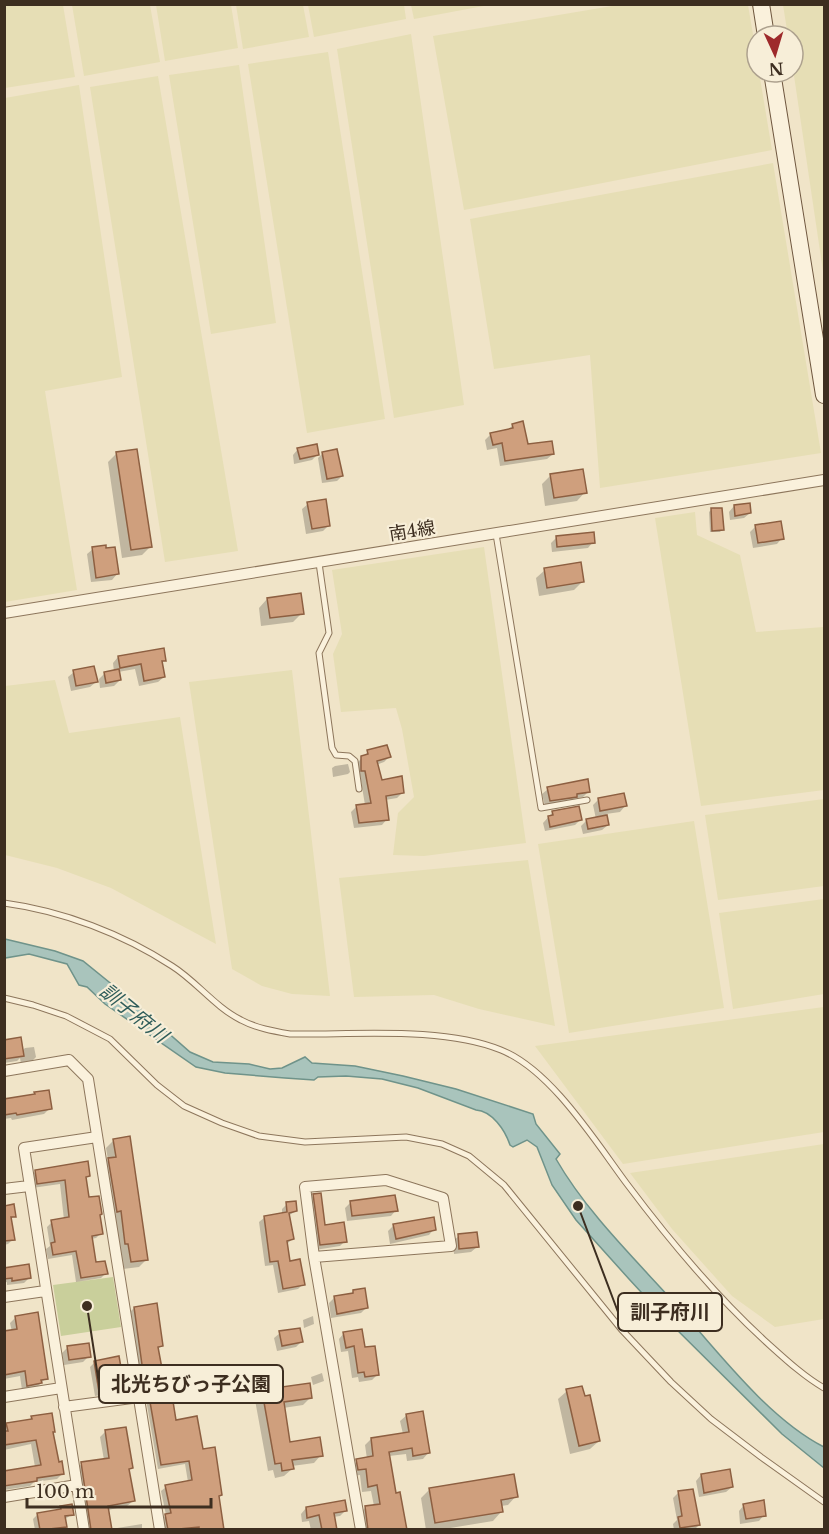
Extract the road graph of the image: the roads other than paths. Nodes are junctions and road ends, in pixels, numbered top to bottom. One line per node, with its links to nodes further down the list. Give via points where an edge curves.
1 (760, 4): 2 (street)
2 (764, 24)
3 (774, 84): 4 (street)
4 (825, 395)
5 (825, 480): 6 (street, 南4線)
6 (496, 534): 7 (street, 南4線); 10 (lane, via 541,808)
7 (319, 563): 8 (street, 南4線); 9 (lane, via 329,633 319,653 332,748 336,755 355,761)
8 (4, 613)
9 (359, 789)
10 (587, 800)
11 (4, 903): 21 (lane, via 46,910 97,927 173,966 240,1019 265,1029 290,1034 443,1036 503,1050 526,1065 573,1111 698,1275 781,1355)
12 (4, 998): 27 (lane, via 66,1016 110,1040 184,1106 259,1136 305,1142 406,1137 442,1144 469,1156 504,1185 621,1329 671,1382 711,1419)
13 (4, 1071): 14 (street, via 69,1060 88,1079)
14 (97, 1137): 15 (street, via 24,1148); 23 (street)
15 (29, 1186): 16 (street); 18 (street)
16 (4, 1189)
17 (314, 1257): 17 (street, via 451,1246 443,1198 386,1180 305,1187); 30 (street)
18 (45, 1291): 19 (street); 20 (street)
19 (4, 1297)
20 (62, 1388): 22 (street); 24 (street)
21 (825, 1388)
22 (4, 1397)
23 (139, 1397): 24 (street); 29 (street)
24 (64, 1407): 25 (street)
25 (77, 1485): 26 (street); 28 (street)
26 (4, 1497)
27 (825, 1502)
28 (84, 1530)
29 (160, 1530)
30 (362, 1530)

